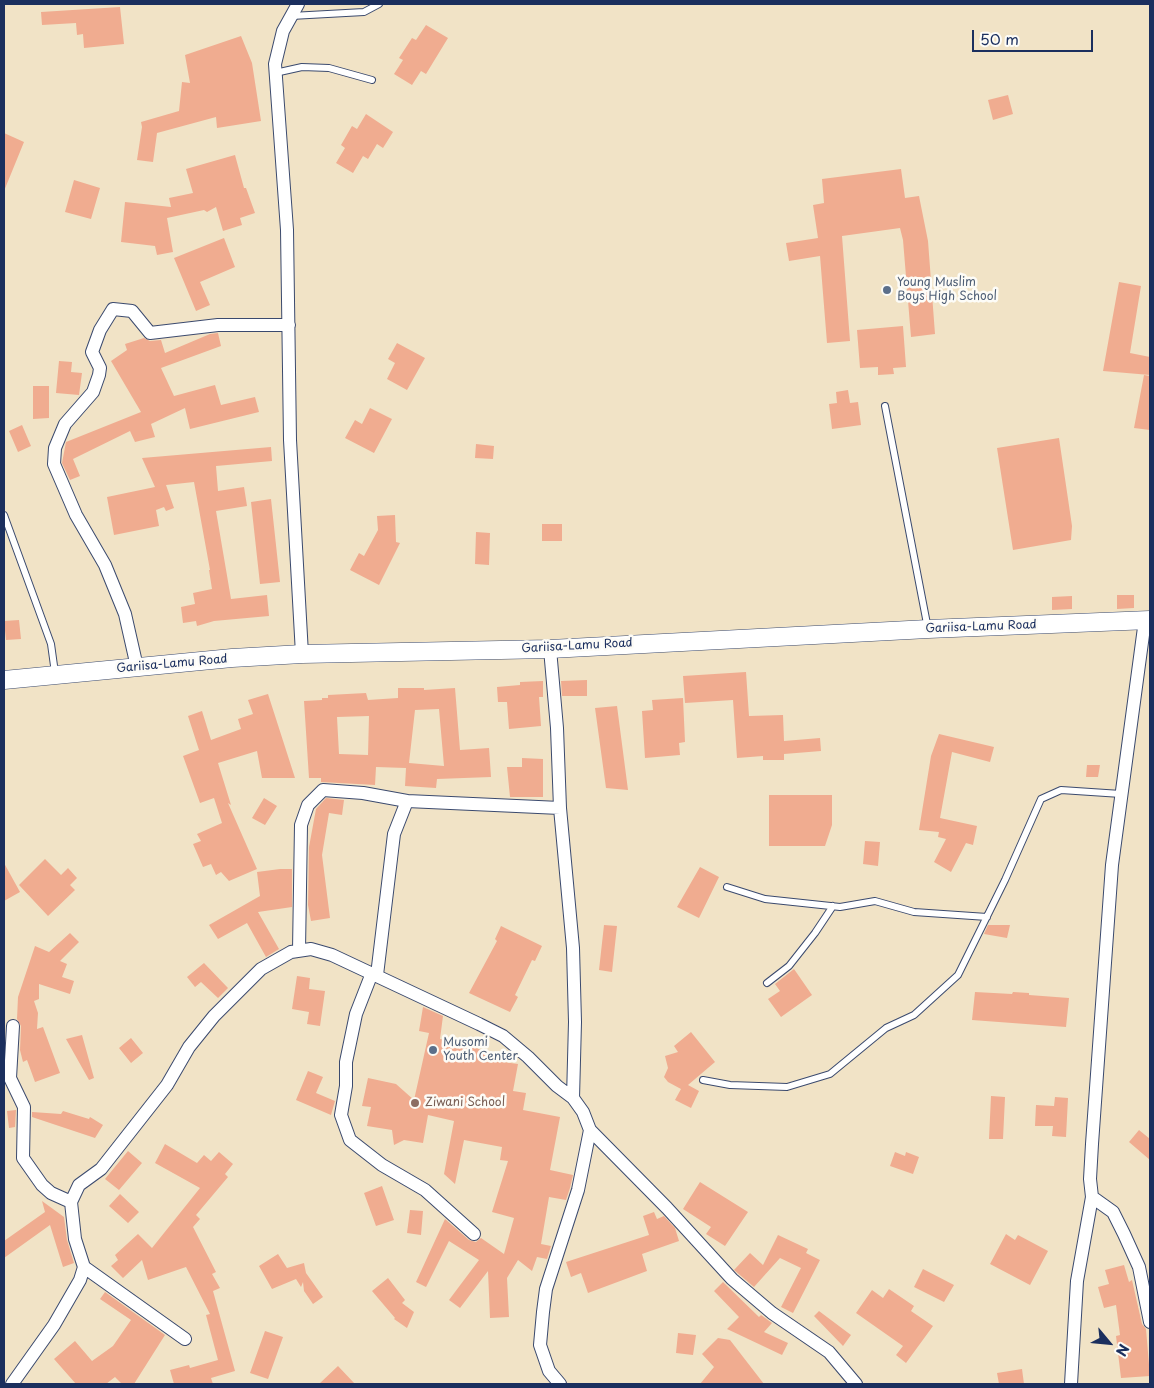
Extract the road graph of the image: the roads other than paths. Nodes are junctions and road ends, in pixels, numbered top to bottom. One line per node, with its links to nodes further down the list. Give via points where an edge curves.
1 (298, 4): 3 (street)
2 (379, 4): 3 (lane, via 364,12)
3 (291, 16): 4 (street, via 277,49)
4 (275, 73): 5 (lane, via 302,67 329,68); 6 (street, via 287,230)
5 (372, 80)
6 (289, 325): 12 (street, via 290,440); 13 (street, via 218,325 150,332 132,311 113,309 100,330 92,352 100,368 99,375 93,392 66,424 55,448 54,464 76,515 105,565 125,614)
7 (885, 406): 10 (lane)
8 (4, 515): 14 (lane, via 50,644)
9 (1148, 620): 10 (street, Gariisa-Lamu Road); 16 (street)
10 (928, 629): 11 (street, Gariisa-Lamu Road)
11 (550, 649): 12 (street, Gariisa-Lamu Road); 18 (street)
12 (302, 654): 13 (street, Gariisa-Lamu Road)
13 (137, 667): 14 (street, Gariisa-Lamu Road)
14 (56, 675): 15 (street, Gariisa-Lamu Road)
15 (4, 680)
16 (1121, 794): 21 (lane, via 1061,790 1041,799); 29 (street, via 1112,865 1094,1104)
17 (407, 801): 18 (street); 22 (street, via 323,790 308,805 301,825); 23 (street, via 394,834)
18 (560, 808): 27 (street, via 573,948)
19 (727, 887): 20 (lane, via 764,899)
20 (833, 906): 21 (lane, via 876,901 914,912); 24 (lane, via 816,933 788,966)
21 (987, 917): 26 (lane, via 958,975 914,1015 886,1028 830,1074 787,1087 730,1085)
22 (299, 950): 23 (street, via 311,949); 30 (street, via 262,969 214,1016 189,1047 167,1085 101,1169 79,1185)
23 (375, 974): 27 (street, via 503,1036); 31 (street, via 356,1014 340,1115 350,1140 382,1165 425,1190)
24 (767, 983)
25 (13, 1026): 30 (street, via 10,1078 24,1107 23,1158 47,1189)
26 (703, 1080)
27 (573, 1098): 28 (street)
28 (590, 1130): 37 (street, via 578,1190 546,1289 543,1312 540,1344 550,1371); 38 (street, via 732,1279 772,1313 829,1352)
29 (1092, 1197): 33 (street, via 1113,1212 1139,1268); 39 (street, via 1077,1281)
30 (71, 1202): 32 (street, via 75,1239)
31 (474, 1234)
32 (84, 1268): 35 (street); 36 (street, via 72,1296)
33 (1149, 1301): 34 (street)
34 (1150, 1322)
35 (185, 1339)
36 (12, 1384)
37 (560, 1384)
38 (856, 1384)
39 (1071, 1384)

